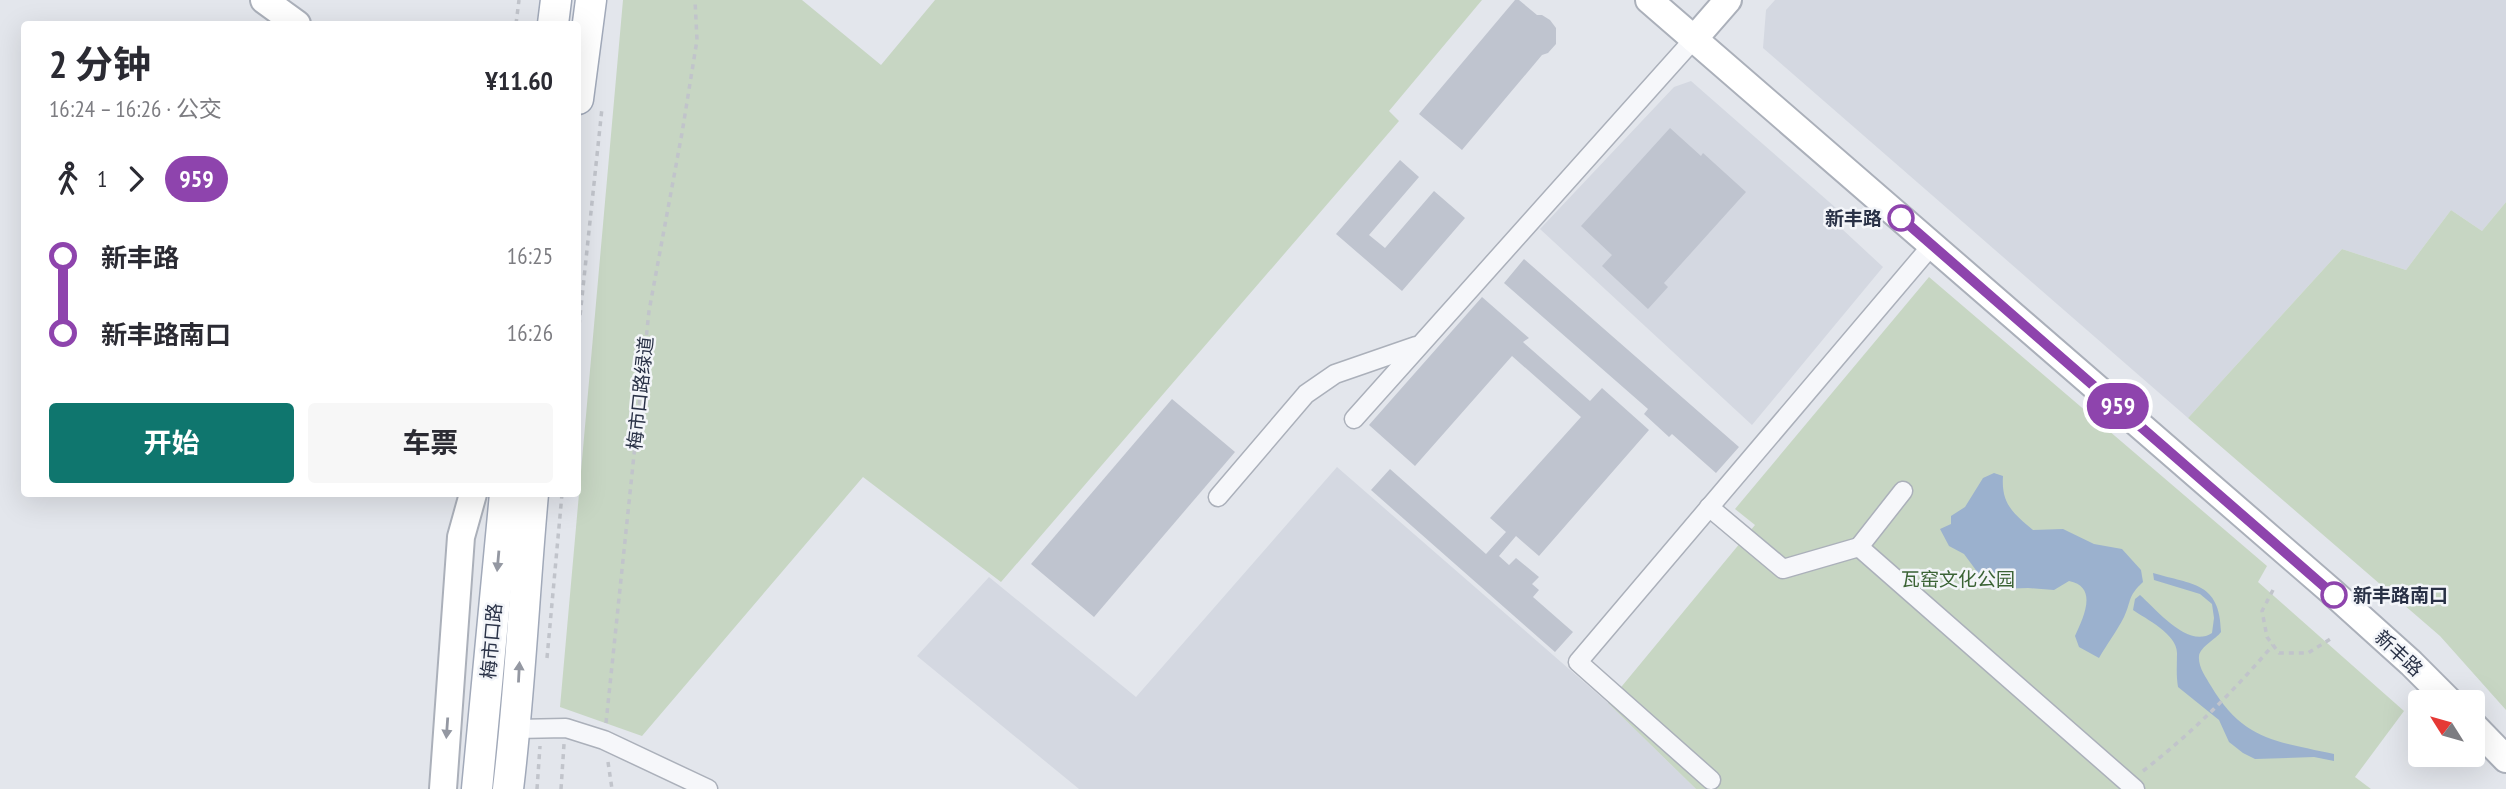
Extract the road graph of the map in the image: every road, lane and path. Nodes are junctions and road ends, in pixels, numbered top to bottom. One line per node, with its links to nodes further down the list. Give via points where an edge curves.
1 (264, 0): 8 (street)
2 (519, 0): 9 (path)
3 (556, 0): 10 (main road)
4 (592, 0): 12 (main road)
5 (695, 0): 33 (path, 梅市口路绿道, via 697,40 649,311)
6 (1649, 0): 11 (street, 新丰路)
7 (1728, 0): 11 (street)
8 (293, 21)
9 (516, 21)
10 (553, 21)
11 (1694, 39): 13 (street, 新丰路); 15 (street)
12 (590, 98): 14 (path)
13 (1932, 245): 23 (street); 29 (street, 新丰路, via 2331,591)
14 (581, 276)
15 (1419, 345): 16 (street); 22 (street, via 1335,374 1306,394)
16 (1354, 419)
17 (1903, 491): 24 (street)
18 (472, 497): 37 (street, one-way to 37, via 461,537)
19 (505, 497): 38 (main road, 梅市口路, one-way to 38)
20 (533, 497): 31 (main road, 梅市口路, one-way to 20, via 524,595)
21 (562, 497): 28 (path)
22 (1218, 497)
23 (1709, 507): 24 (street, via 1783,569); 35 (street, via 1578,662)
24 (1859, 547): 36 (street)
25 (2273, 590): 27 (path, via 2262,611)
26 (2332, 638): 27 (path, via 2308,653 2279,653)
27 (2273, 645): 36 (path, via 2238,687)
28 (546, 667)
29 (2438, 690)
30 (565, 728): 31 (street); 33 (street); 41 (path)
31 (528, 729): 39 (main road, 梅市口路); 40 (path)
32 (2485, 737): 34 (street)
33 (604, 740): 42 (path, 梅市口路绿道); 43 (street)
34 (2506, 759)
35 (1711, 780)
36 (2128, 787)
37 (443, 789)
38 (477, 789)
39 (508, 789)
40 (537, 789)
41 (561, 789)
42 (612, 789)
43 (708, 789)

